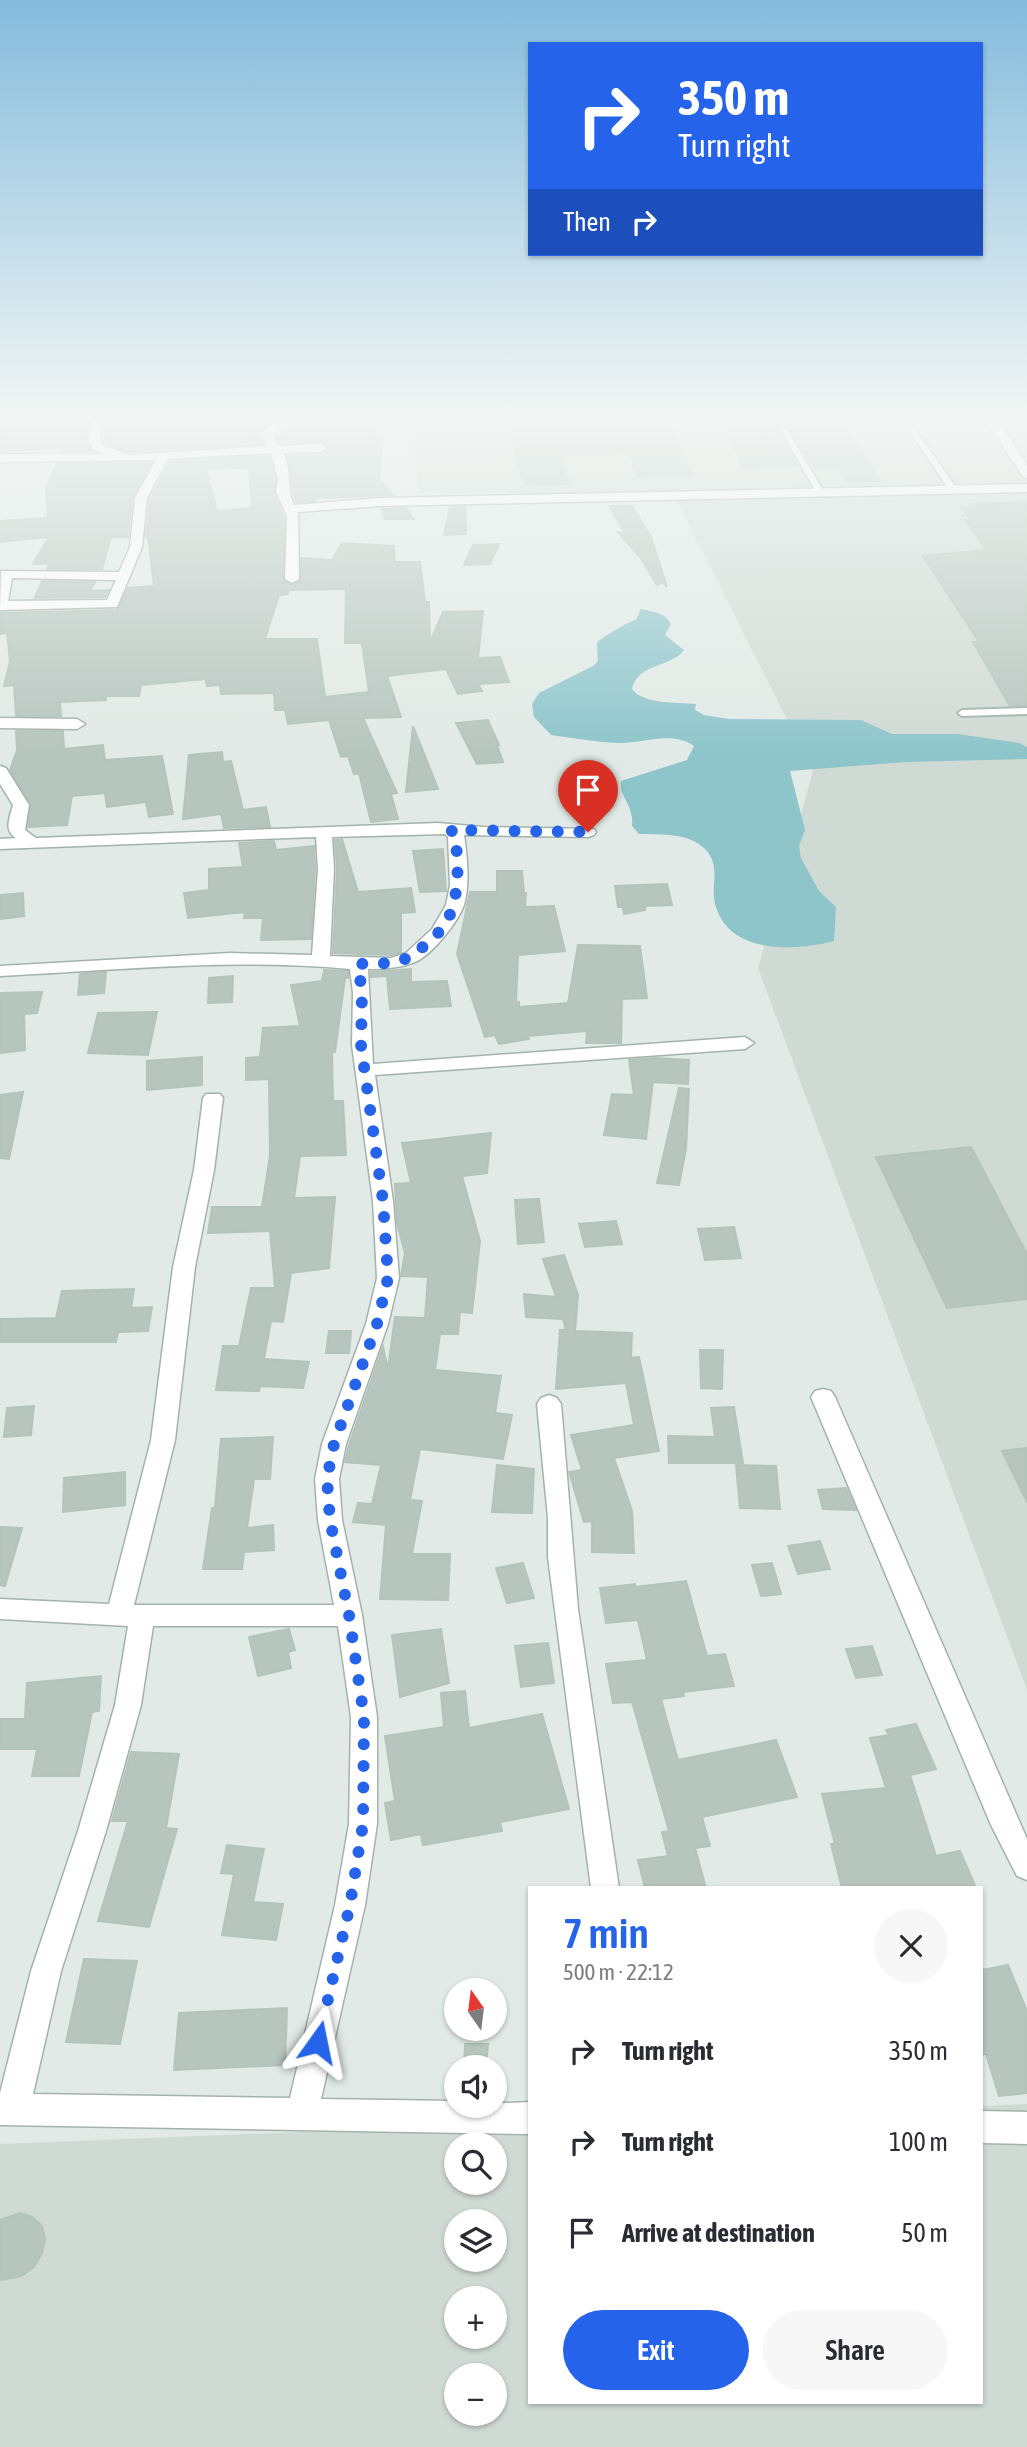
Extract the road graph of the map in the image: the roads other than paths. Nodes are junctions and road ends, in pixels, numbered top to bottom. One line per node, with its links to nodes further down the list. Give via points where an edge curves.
1 (138, 525): 3 (street, via 136,547)
2 (292, 525): 4 (street)
3 (124, 576): 5 (street, via 114,600 106,606); 5 (street, via 6,574)
4 (292, 579)
5 (0, 605)
6 (1027, 711): 7 (lane)
7 (961, 713)
8 (0, 723): 9 (street)
9 (77, 724)
10 (0, 771): 15 (street, via 21,805 17,832)
11 (451, 830): 12 (street); 13 (street); 17 (street, via 456,836 458,885 449,918 412,957)
12 (324, 831): 15 (street); 16 (street)
13 (588, 832)
14 (0, 844): 15 (street)
15 (34, 844)
16 (321, 961): 17 (street); 18 (street, via 230,958)
17 (358, 964): 20 (street)
18 (0, 971)
19 (746, 1043): 20 (street)
20 (364, 1070): 26 (street, via 383,1201 388,1278 327,1479 330,1520)
21 (213, 1098): 25 (street, via 184,1267 163,1440)
22 (822, 1397): 27 (street)
23 (548, 1404): 28 (street, via 565,1609)
24 (0, 1609): 25 (street)
25 (131, 1615): 26 (street); 29 (street, via 128,1705)
26 (349, 1615): 30 (street, via 364,1717 363,1824 350,1905)
27 (1027, 1867)
28 (605, 1886)
29 (7, 2109): 30 (street)
30 (302, 2113): 31 (street)
31 (528, 2118)
32 (983, 2127): 33 (street)
33 (1027, 2128)

